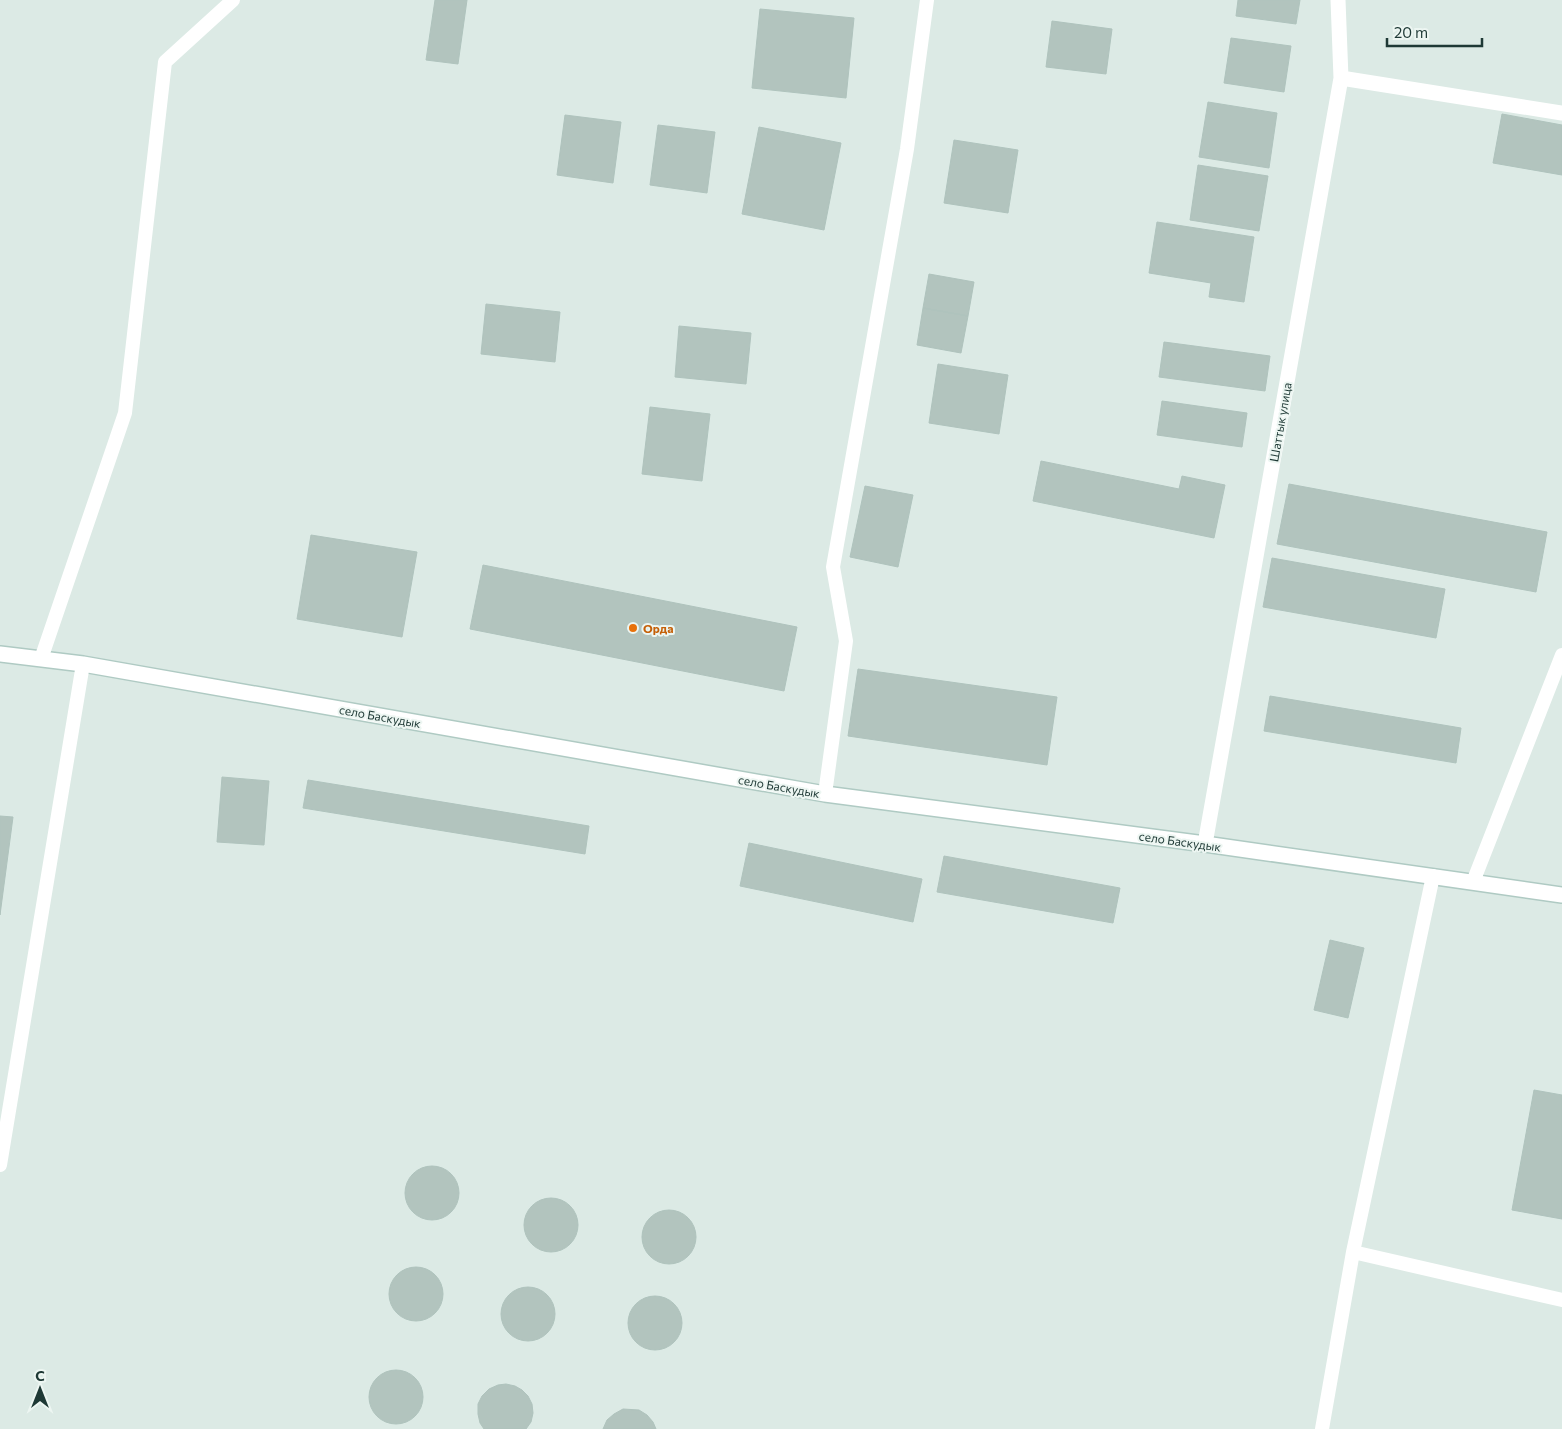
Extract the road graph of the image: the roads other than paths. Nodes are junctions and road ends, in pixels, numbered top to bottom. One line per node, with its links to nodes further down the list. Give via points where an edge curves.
1 (233, 0): 8 (lane, via 165,62 125,412)
2 (927, 0): 10 (lane, via 907,149 833,567 846,641)
3 (1338, 0): 4 (street, Шаттык улица)
4 (1341, 78): 5 (street); 11 (street, Шаттык улица)
5 (1562, 113)
6 (0, 654): 8 (street, село Баскудык)
7 (1562, 655): 13 (lane)
8 (42, 659): 9 (street, село Баскудык)
9 (83, 664): 10 (street, село Баскудык); 15 (lane)
10 (825, 794): 11 (street, село Баскудык)
11 (1205, 844): 12 (street, село Баскудык)
12 (1433, 876): 13 (street, село Баскудык); 16 (lane)
13 (1473, 882): 14 (street, село Баскудык)
14 (1562, 895)
15 (0, 1165)
16 (1353, 1252): 17 (lane); 18 (lane)
17 (1562, 1300)
18 (1322, 1429)

